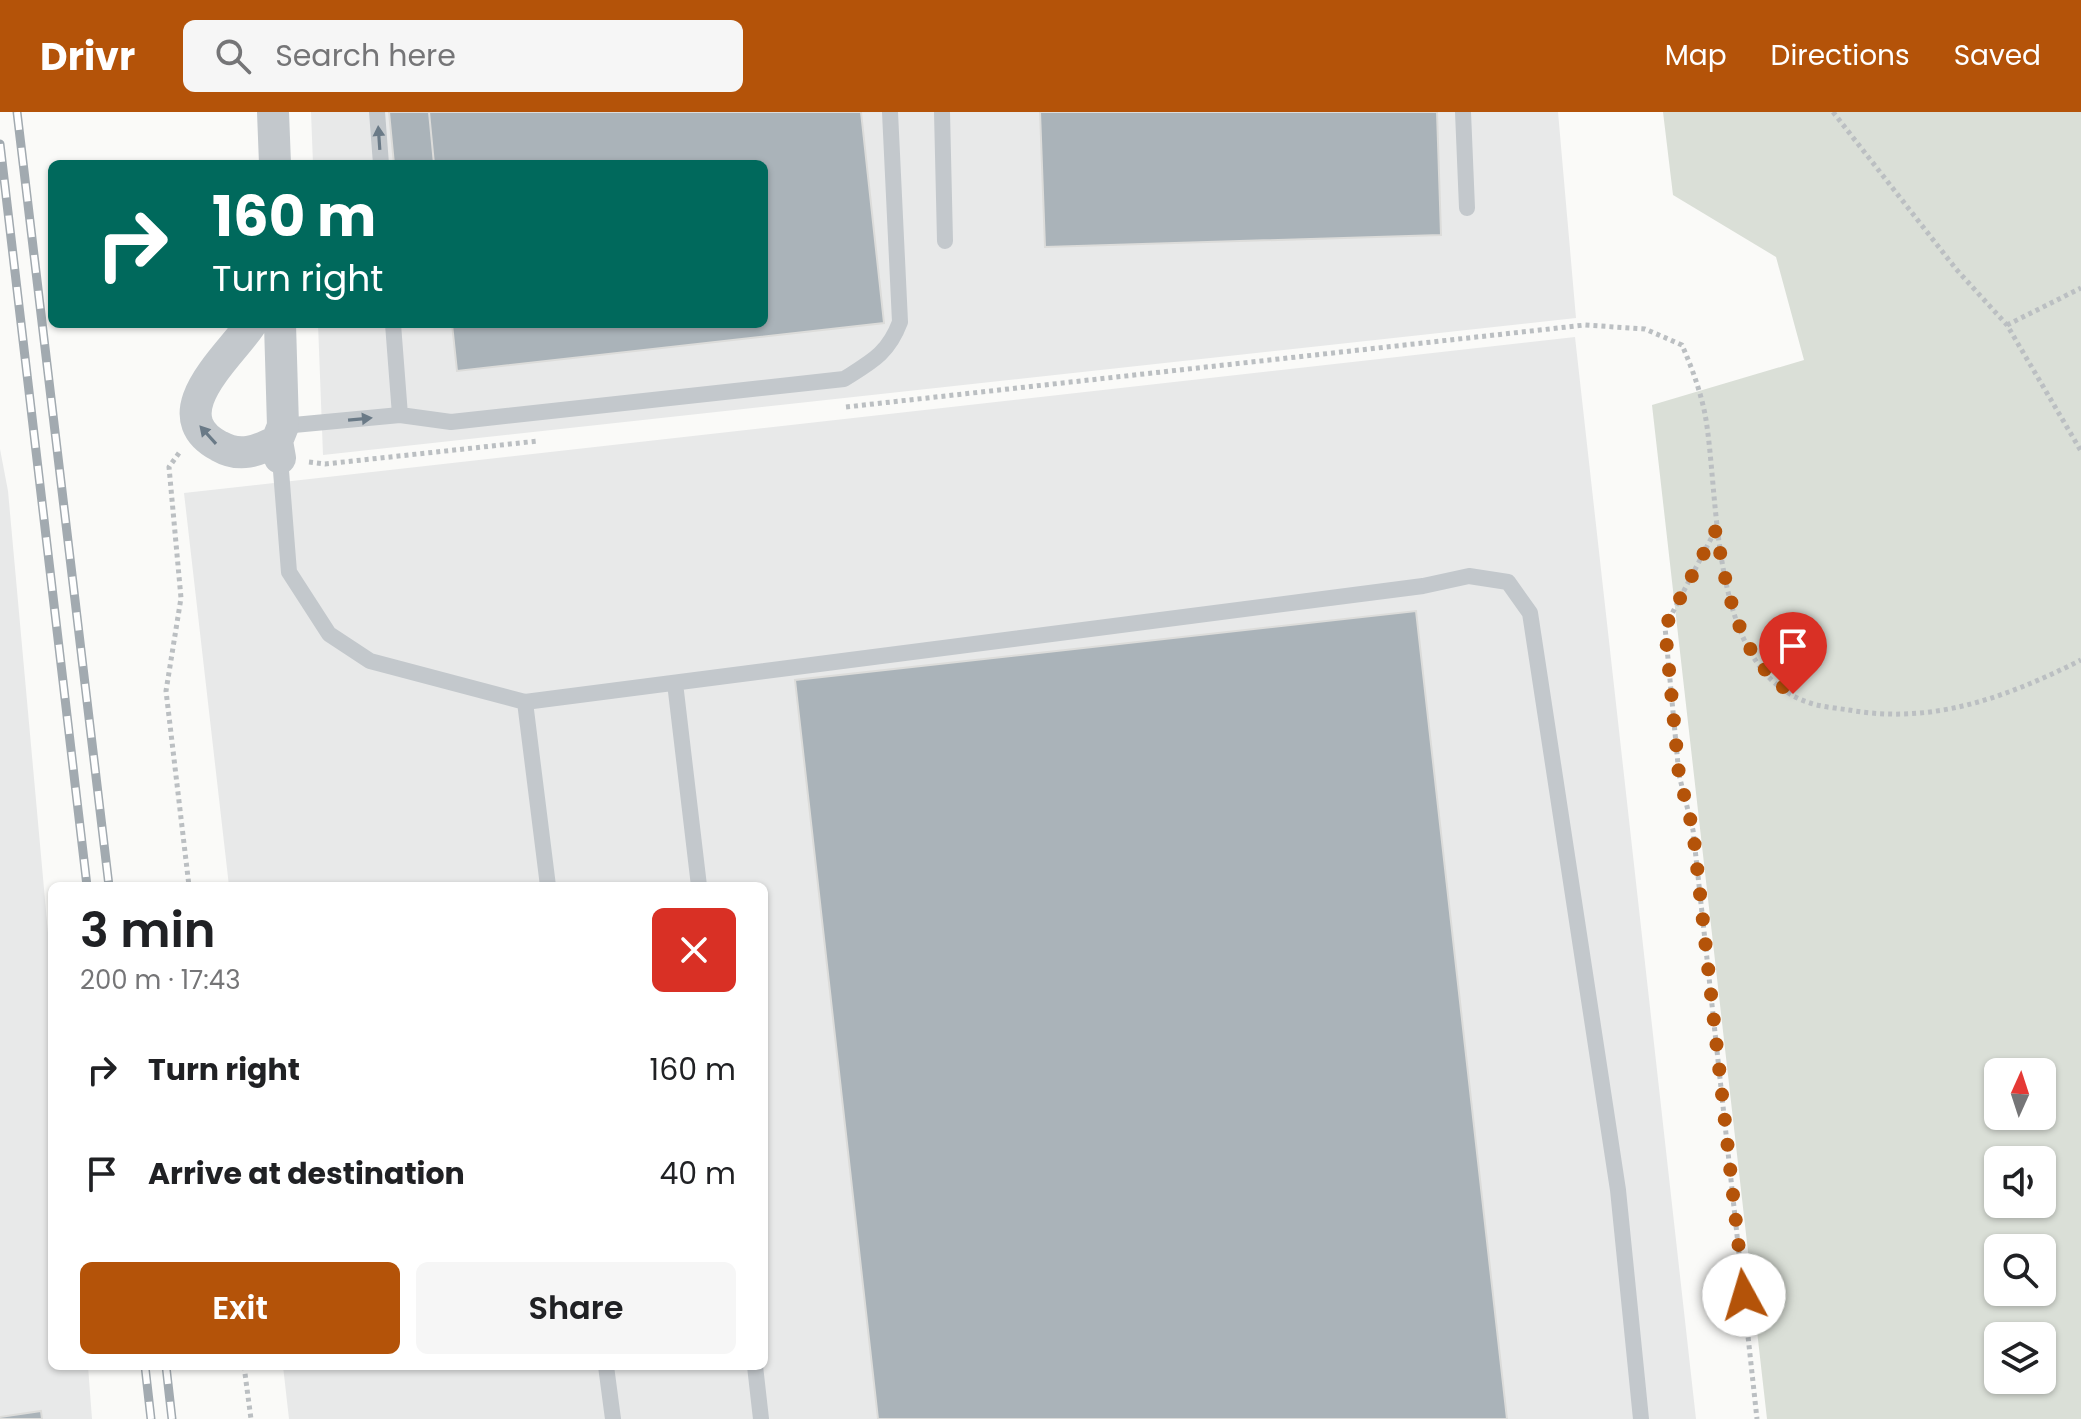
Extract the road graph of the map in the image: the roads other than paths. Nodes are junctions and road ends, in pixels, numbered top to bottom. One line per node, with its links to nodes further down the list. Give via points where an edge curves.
1 (273, 112): 6 (street)
2 (377, 112): 7 (lane, one-way to 2)
3 (890, 112): 13 (lane, via 900,322 894,340 877,359 844,379 451,422)
4 (942, 112): 9 (lane)
5 (1463, 112): 8 (lane)
6 (275, 160)
7 (381, 160)
8 (1467, 208)
9 (945, 241)
10 (248, 328): 14 (street, one-way to 10, via 233,452 207,439 197,422 196,399)
11 (280, 328): 14 (street)
12 (393, 328): 13 (lane)
13 (400, 415): 14 (lane, one-way to 13)
14 (280, 441): 16 (lane, via 289,572 329,634 370,661)
15 (675, 683): 16 (lane); 18 (lane); 23 (lane, via 1469,576 1508,582 1530,613 1618,1190)
16 (525, 702): 17 (lane)
17 (548, 882)
18 (699, 882)
19 (607, 1370): 21 (lane)
20 (755, 1370): 22 (lane)
21 (613, 1419)
22 (761, 1419)
23 (1641, 1419)

